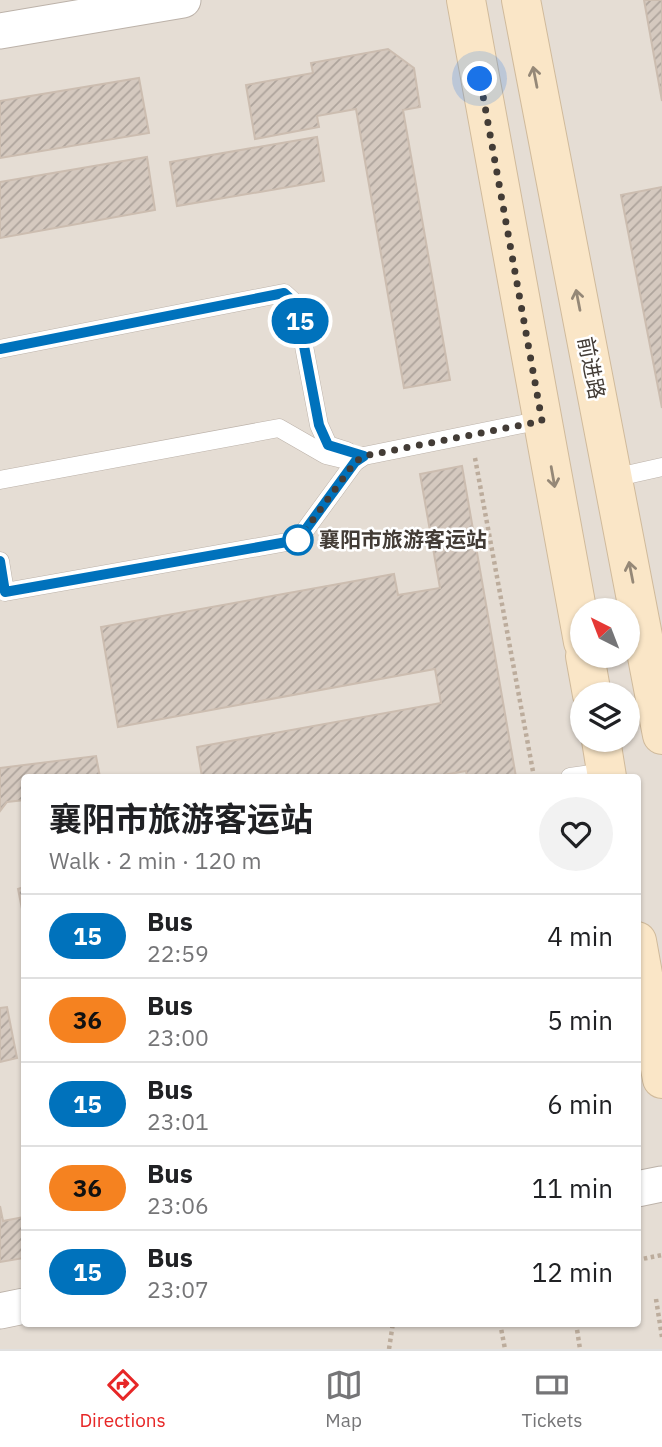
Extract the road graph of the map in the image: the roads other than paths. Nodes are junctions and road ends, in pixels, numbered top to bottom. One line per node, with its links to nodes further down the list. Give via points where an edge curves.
1 (183, 0): 4 (street)
2 (466, 0): 7 (main road)
3 (521, 0): 10 (main road, 前进路, one-way to 3)
4 (105, 7): 5 (street)
5 (0, 31)
6 (0, 349): 8 (lane, via 284,293 296,304 319,425 328,445)
7 (542, 421): 8 (lane); 13 (main road, one-way to 13)
8 (360, 459): 11 (lane, via 326,455 279,428); 12 (lane, via 298,540 5,592)
9 (662, 467): 10 (lane)
10 (612, 478): 14 (main road, 前进路, one-way to 10)
11 (0, 480)
12 (0, 561)
13 (575, 598)
14 (662, 735)
15 (641, 963): 16 (main road)
16 (662, 1079)
17 (662, 1184): 18 (street)
18 (641, 1188)
19 (21, 1307): 20 (street)
20 (0, 1311)

